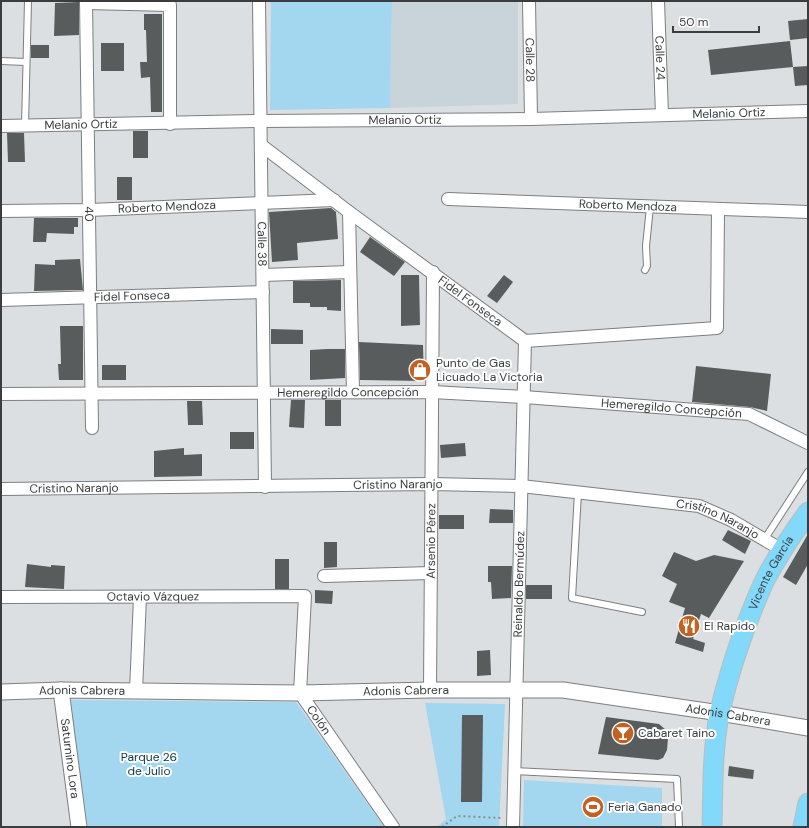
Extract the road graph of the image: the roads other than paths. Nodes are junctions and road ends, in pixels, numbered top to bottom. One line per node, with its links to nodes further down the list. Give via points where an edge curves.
1 (28, 1): 7 (lane)
2 (259, 1): 11 (street, Calle 38)
3 (529, 1): 10 (street, Calle 28)
4 (658, 1): 9 (street, Calle 24)
5 (86, 2): 12 (street, via 170,5); 13 (street, 40)
6 (1, 61): 7 (lane)
7 (26, 62): 15 (lane)
8 (808, 110): 9 (street, Melanio Ortiz)
9 (662, 115): 10 (street, Melanio Ortiz)
10 (531, 119): 11 (street, Melanio Ortiz)
11 (260, 121): 12 (street, Melanio Ortiz); 16 (street, Calle 38)
12 (170, 124): 13 (street, Melanio Ortiz)
13 (88, 125): 15 (street, Melanio Ortiz); 22 (street, 40)
14 (1, 126): 15 (street, Melanio Ortiz)
15 (25, 126)
16 (261, 145): 18 (street, Fidel Fonseca); 19 (street, Calle 38)
17 (448, 199): 20 (street, Roberto Mendoza)
18 (334, 200): 19 (street, Roberto Mendoza); 24 (street, Fidel Fonseca)
19 (262, 203): 22 (street, Roberto Mendoza); 29 (street, Calle 38)
20 (650, 207): 21 (street, Roberto Mendoza); 26 (lane)
21 (718, 209): 25 (street, Roberto Mendoza); 33 (street, via 717,328)
22 (89, 210): 23 (street, Roberto Mendoza); 31 (street, 40)
23 (1, 212)
24 (349, 212): 27 (street); 28 (street, Fidel Fonseca)
25 (808, 212)
26 (645, 270)
27 (350, 272): 29 (street); 34 (street)
28 (433, 272): 33 (street, Fidel Fonseca); 35 (street, Arsenio Pérez)
29 (263, 275): 30 (street, Calle 38)
30 (263, 292): 31 (street, Fidel Fonseca); 36 (street, Calle 38)
31 (90, 298): 32 (street, Fidel Fonseca); 38 (street, 40)
32 (1, 300)
33 (525, 341): 39 (street, Reinaldo Bermúdez)
34 (353, 392): 35 (street, Hemeregildo Concepción); 36 (street, Hemeregildo Concepción)
35 (432, 392): 39 (street, Hemeregildo Concepción); 43 (street, Arsenio Pérez)
36 (264, 393): 38 (street, Hemeregildo Concepción); 45 (street, Calle 38)
37 (1, 394): 38 (street, Hemeregildo Concepción)
38 (91, 395): 40 (street, 40)
39 (524, 397): 41 (street, Hemeregildo Concepción, via 749,414); 44 (street, Reinaldo Bermúdez)
40 (92, 428)
41 (808, 443)
42 (808, 472): 50 (lane)
43 (432, 484): 44 (street, Cristino Naranjo); 45 (street, Cristino Naranjo); 52 (street, Arsenio Pérez)
44 (522, 486): 47 (street, Cristino Naranjo); 60 (street, Reinaldo Bermúdez)
45 (266, 487): 46 (street, Cristino Naranjo)
46 (1, 489)
47 (578, 493): 50 (street, Cristino Naranjo, via 699,506 731,520); 57 (lane, via 572,598)
48 (808, 512): 49 (main road, Vicente García)
49 (801, 531): 51 (main road, Vicente García)
50 (764, 540): 51 (street, Cristino Naranjo)
51 (782, 550): 64 (main road, Vicente García, via 764,584 737,651)
52 (431, 573): 53 (street); 59 (street, Arsenio Pérez)
53 (324, 576)
54 (305, 596): 56 (street, Octavio Vázquez); 63 (street, Colón)
55 (1, 597): 56 (street, Octavio Vázquez)
56 (140, 597): 61 (street)
57 (642, 612)
58 (61, 690): 61 (street, Adonis Cabrera); 62 (street, Adonis Cabrera); 69 (street, Saturnino Lora)
59 (430, 690): 60 (street, Adonis Cabrera); 63 (street, Adonis Cabrera)
60 (516, 690): 64 (street, Adonis Cabrera, via 563,690); 66 (street, Reinaldo Bermúdez)
61 (136, 691): 63 (street, Adonis Cabrera)
62 (1, 692)
63 (300, 693): 70 (street, Colón)
64 (720, 713): 65 (street, Adonis Cabrera); 72 (main road, Vicente García)
65 (808, 728)
66 (514, 771): 68 (street, Reinaldo Bermúdez); 71 (lane, via 677,779)
67 (808, 803): 73 (main road)
68 (513, 823)
69 (79, 827)
70 (393, 827)
71 (679, 827)
72 (712, 827)
73 (803, 827)

